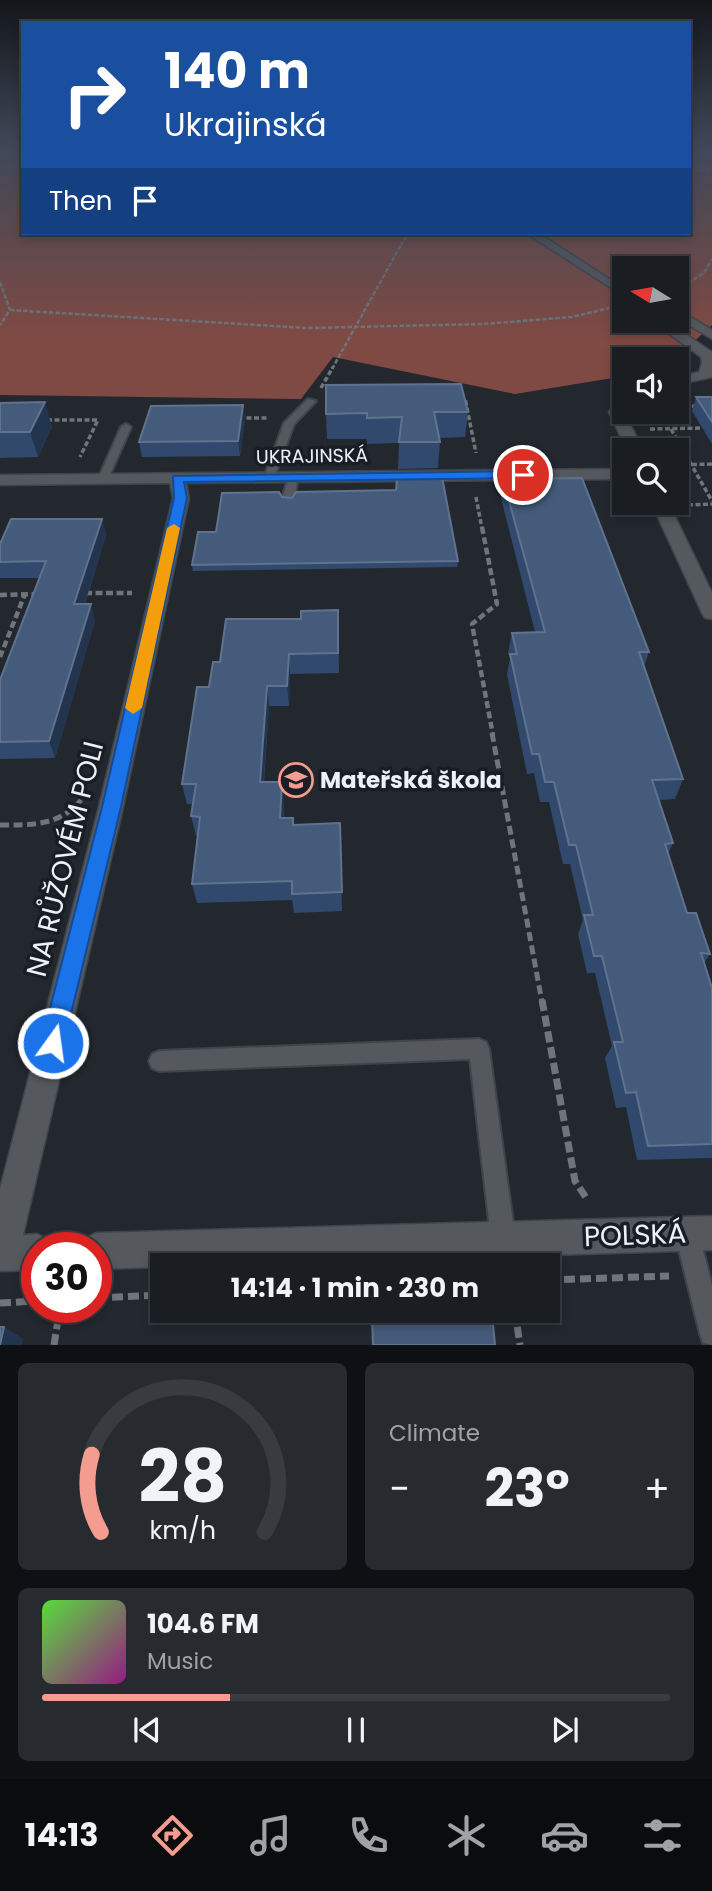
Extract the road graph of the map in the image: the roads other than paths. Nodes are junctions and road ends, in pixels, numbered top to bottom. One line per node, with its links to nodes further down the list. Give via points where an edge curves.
1 (534, 235): 2 (street)
2 (560, 253): 3 (street); 4 (street)
3 (612, 276)
4 (612, 287)
5 (690, 321): 8 (street)
6 (675, 333): 10 (street, via 707,355)
7 (684, 333): 9 (street)
8 (712, 335)
9 (712, 352)
10 (709, 372): 11 (street)
11 (689, 378)
12 (311, 401): 16 (lane, via 293,418)
13 (126, 427): 18 (lane)
14 (612, 474): 17 (street, UKRAJINSKÁ, via 475,470)
15 (177, 478): 16 (street, UKRAJINSKÁ); 18 (street, UKRAJINSKÁ); 28 (street, NA RŮŽOVÉM POLI, via 181,498 111,807)
16 (269, 478): 17 (street, UKRAJINSKÁ)
17 (293, 478): 20 (lane)
18 (103, 479): 19 (street, UKRAJINSKÁ)
19 (0, 480)
20 (288, 499)
21 (665, 515): 22 (street)
22 (712, 613)
23 (159, 1061): 25 (lane, via 479,1049)
24 (699, 1233): 25 (street, POLSKÁ); 29 (lane, via 697,1275)
25 (503, 1238): 26 (street, POLSKÁ)
26 (112, 1250)
27 (21, 1252): 28 (street)
28 (0, 1253)
29 (712, 1334)

